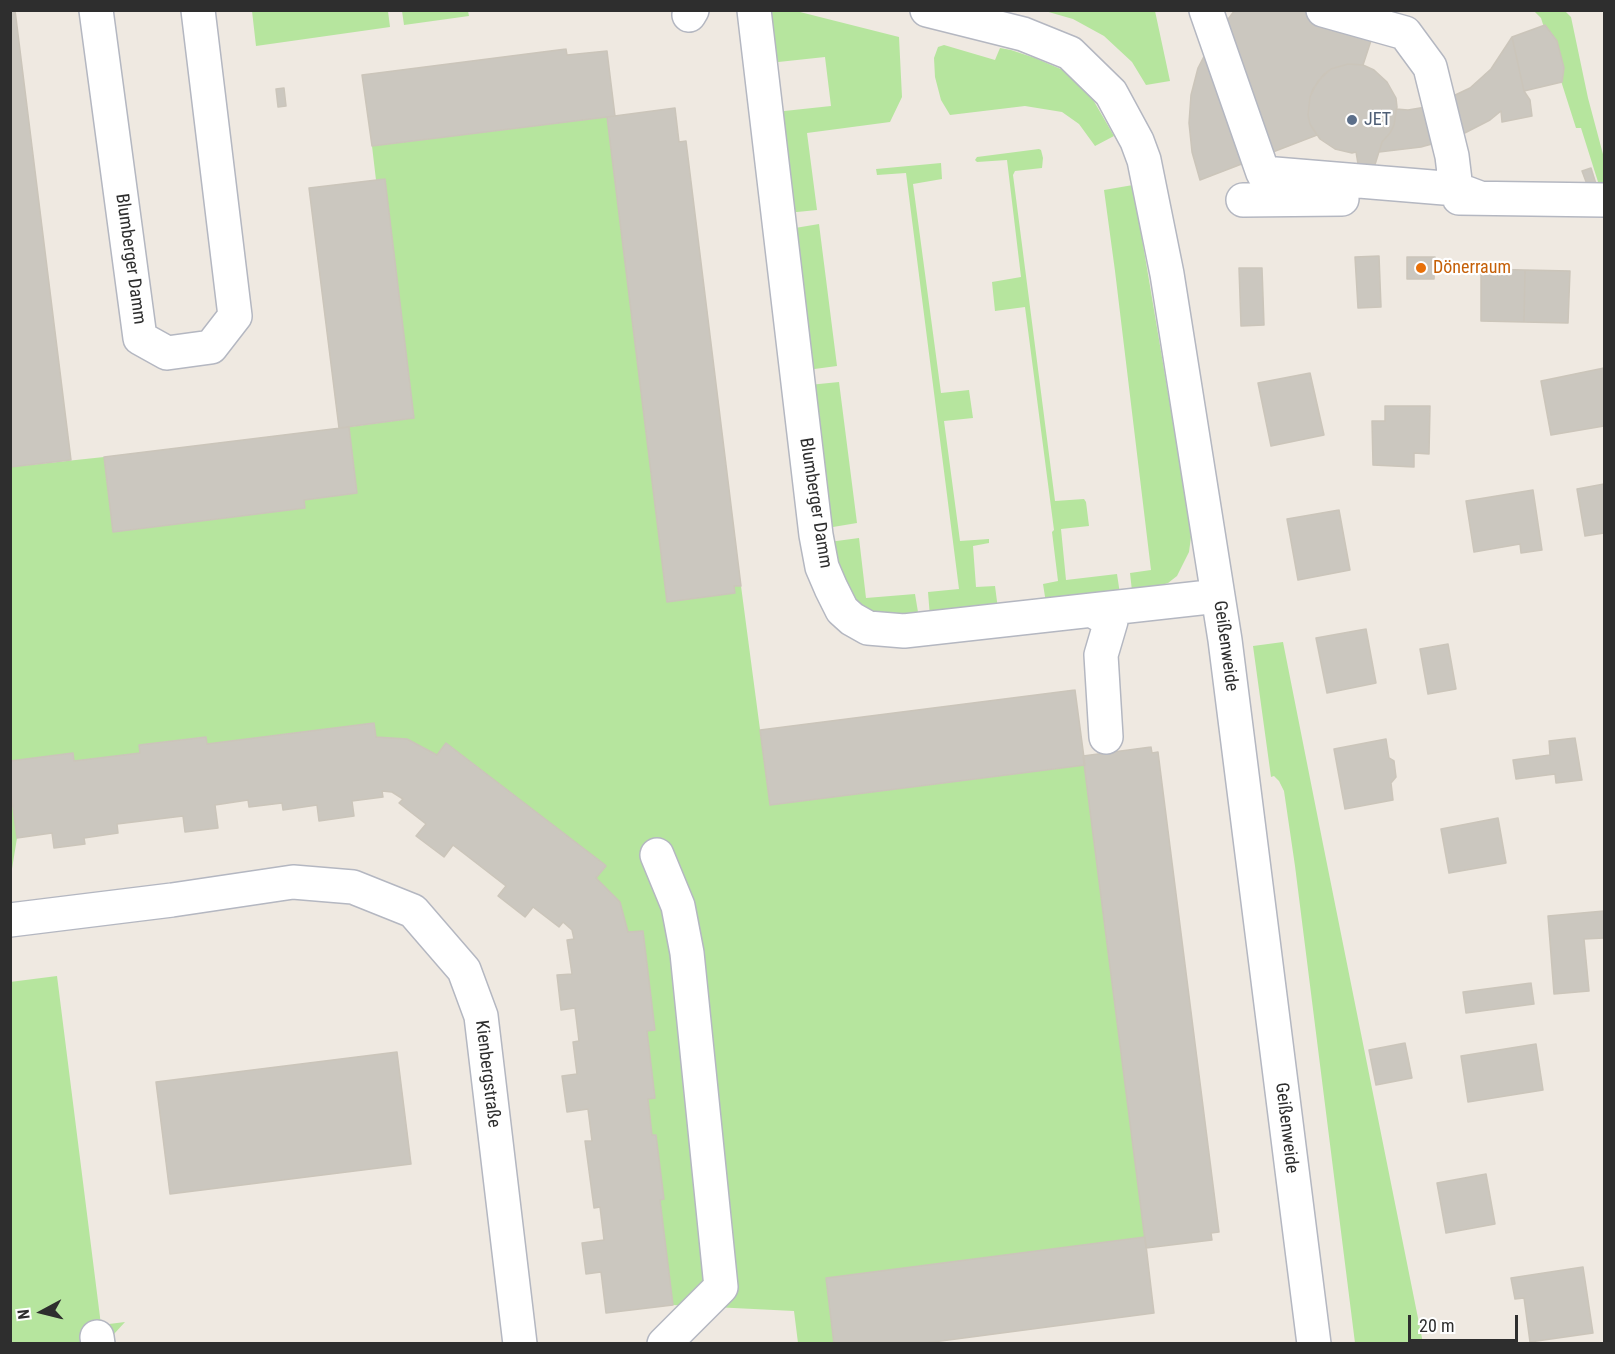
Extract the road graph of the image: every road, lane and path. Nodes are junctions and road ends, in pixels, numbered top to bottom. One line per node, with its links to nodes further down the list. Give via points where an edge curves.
1 (96, 10): 2 (street, Blumberger Damm, via 140,338 167,353 211,347 235,316)
2 (198, 10)
3 (754, 10): 12 (street, Blumberger Damm, via 816,535 822,567 842,610 868,628 904,632)
4 (927, 10): 7 (street)
5 (1206, 10): 8 (street, via 1263,173)
6 (1323, 10): 8 (street, via 1405,33 1430,67 1452,156)
7 (962, 15): 11 (street, Geißenweide, via 1070,53 1112,93 1137,141 1167,274)
8 (1468, 194): 9 (street); 10 (street)
9 (1242, 200)
10 (1605, 200)
11 (1218, 596): 12 (street, Blumberger Damm); 18 (street, Geißenweide)
12 (1091, 610): 13 (street, via 1111,621 1101,655)
13 (1106, 737)
14 (657, 855): 17 (street, via 678,906 687,953 721,1287)
15 (10, 920): 16 (street, Kienbergstraße, via 293,882 353,887 413,911 464,970 481,1016)
16 (520, 1344)
17 (664, 1344)
18 (1314, 1344)

